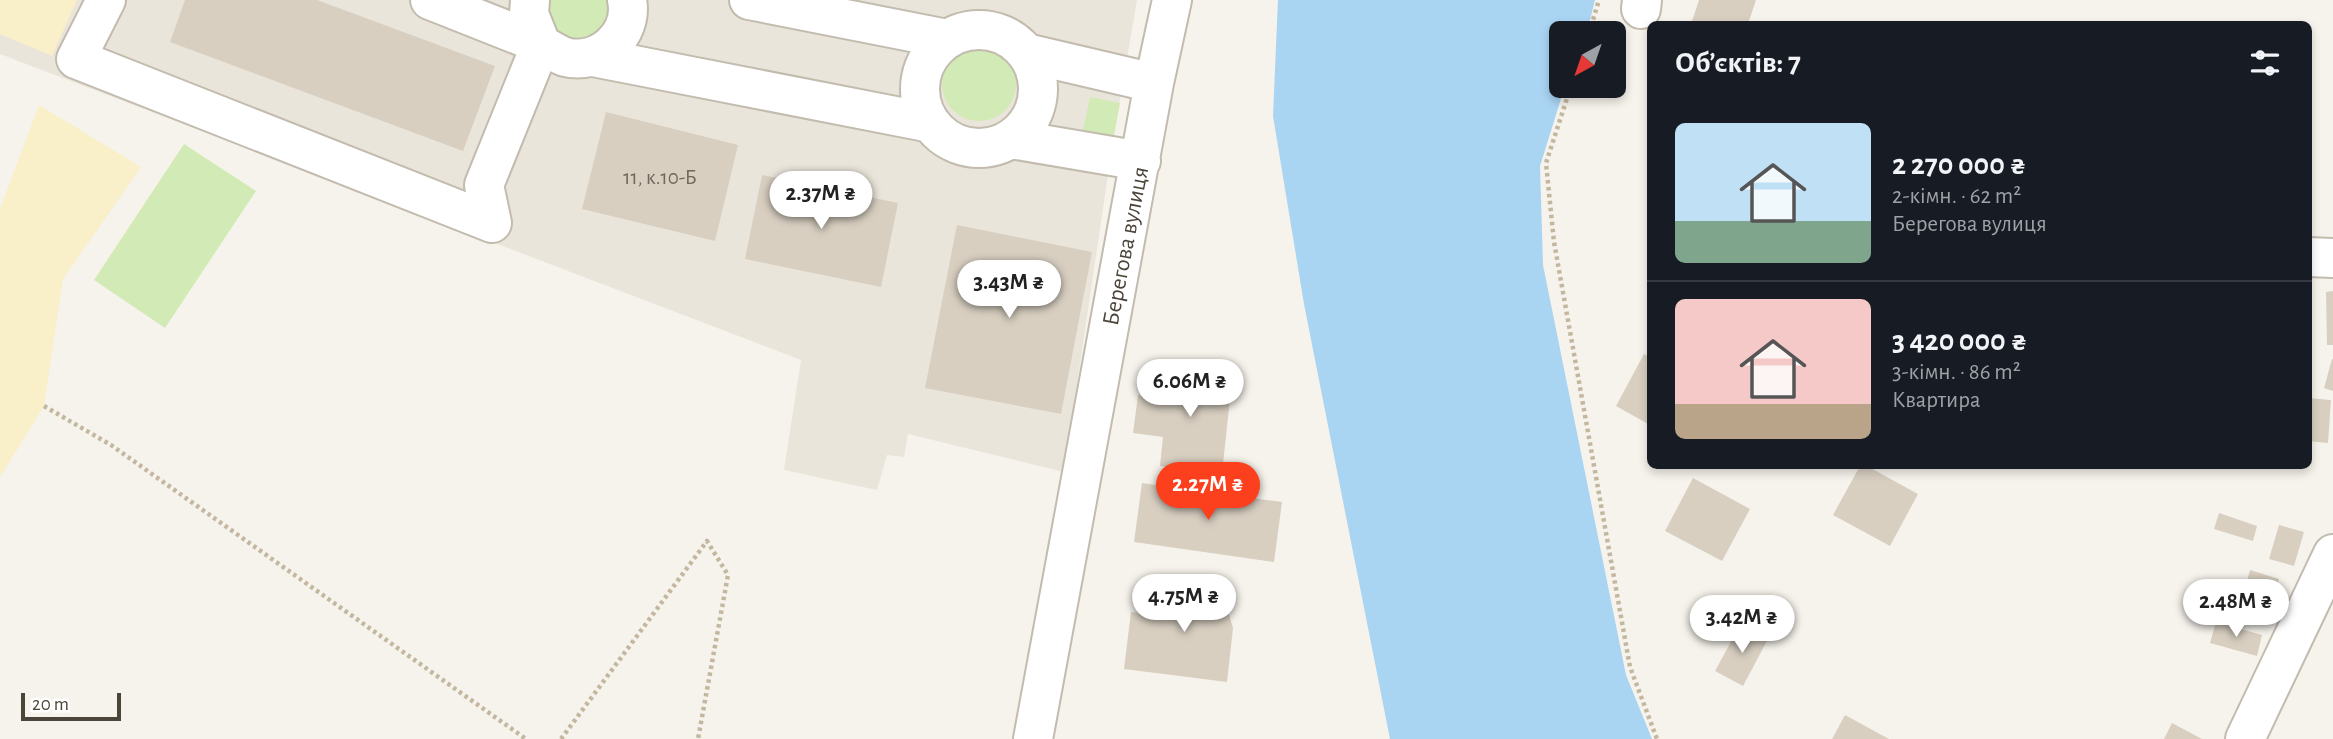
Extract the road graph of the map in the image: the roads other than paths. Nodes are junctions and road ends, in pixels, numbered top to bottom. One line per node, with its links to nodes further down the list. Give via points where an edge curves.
1 (106, 0): 8 (street, via 76,60 492,223 484,185)
2 (430, 0): 8 (street)
3 (530, 0): 8 (street, via 529,14)
4 (627, 0): 10 (street, via 627,21 620,37)
5 (749, 0): 7 (street)
6 (1172, 0): 11 (street, Берегова вулиця)
7 (947, 39): 9 (street, via 963,32 998,33); 12 (street, via 923,68 922,106)
8 (541, 44): 10 (street, via 567,57)
9 (1026, 53): 11 (street); 13 (street, via 1035,70 1035,108)
10 (593, 57): 12 (street)
11 (1154, 83): 14 (street, Берегова вулиця)
12 (931, 123): 13 (street, via 944,136 977,148)
13 (1011, 139): 14 (street)
14 (1141, 161): 18 (street, Берегова вулиця)
15 (2312, 257): 16 (street)
16 (2333, 258)
17 (2333, 554): 19 (street)
18 (1033, 739)
19 (2245, 739)

